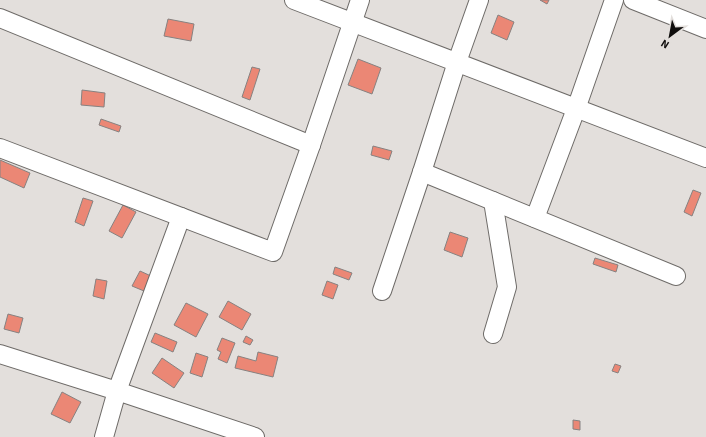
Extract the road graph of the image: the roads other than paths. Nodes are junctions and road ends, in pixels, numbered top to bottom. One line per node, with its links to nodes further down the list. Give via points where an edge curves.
1 (294, 0): 7 (street)
2 (360, 0): 7 (street)
3 (479, 0): 9 (street)
4 (614, 0): 10 (street)
5 (634, 0): 8 (street)
6 (0, 18): 11 (street)
7 (352, 22): 9 (street); 11 (street)
8 (706, 29)
9 (457, 62): 10 (street); 14 (street)
10 (576, 109): 13 (street); 17 (street)
11 (311, 145): 16 (street, via 273,252)
12 (0, 148): 16 (street)
13 (706, 158)
14 (422, 172): 15 (street); 19 (street)
15 (493, 201): 17 (street); 20 (street, via 506,287)
16 (181, 217): 22 (street)
17 (535, 218): 18 (street)
18 (676, 276)
19 (382, 291)
20 (493, 334)
21 (0, 354): 22 (street)
22 (118, 391): 23 (street); 24 (street)
23 (104, 437)
24 (255, 437)

